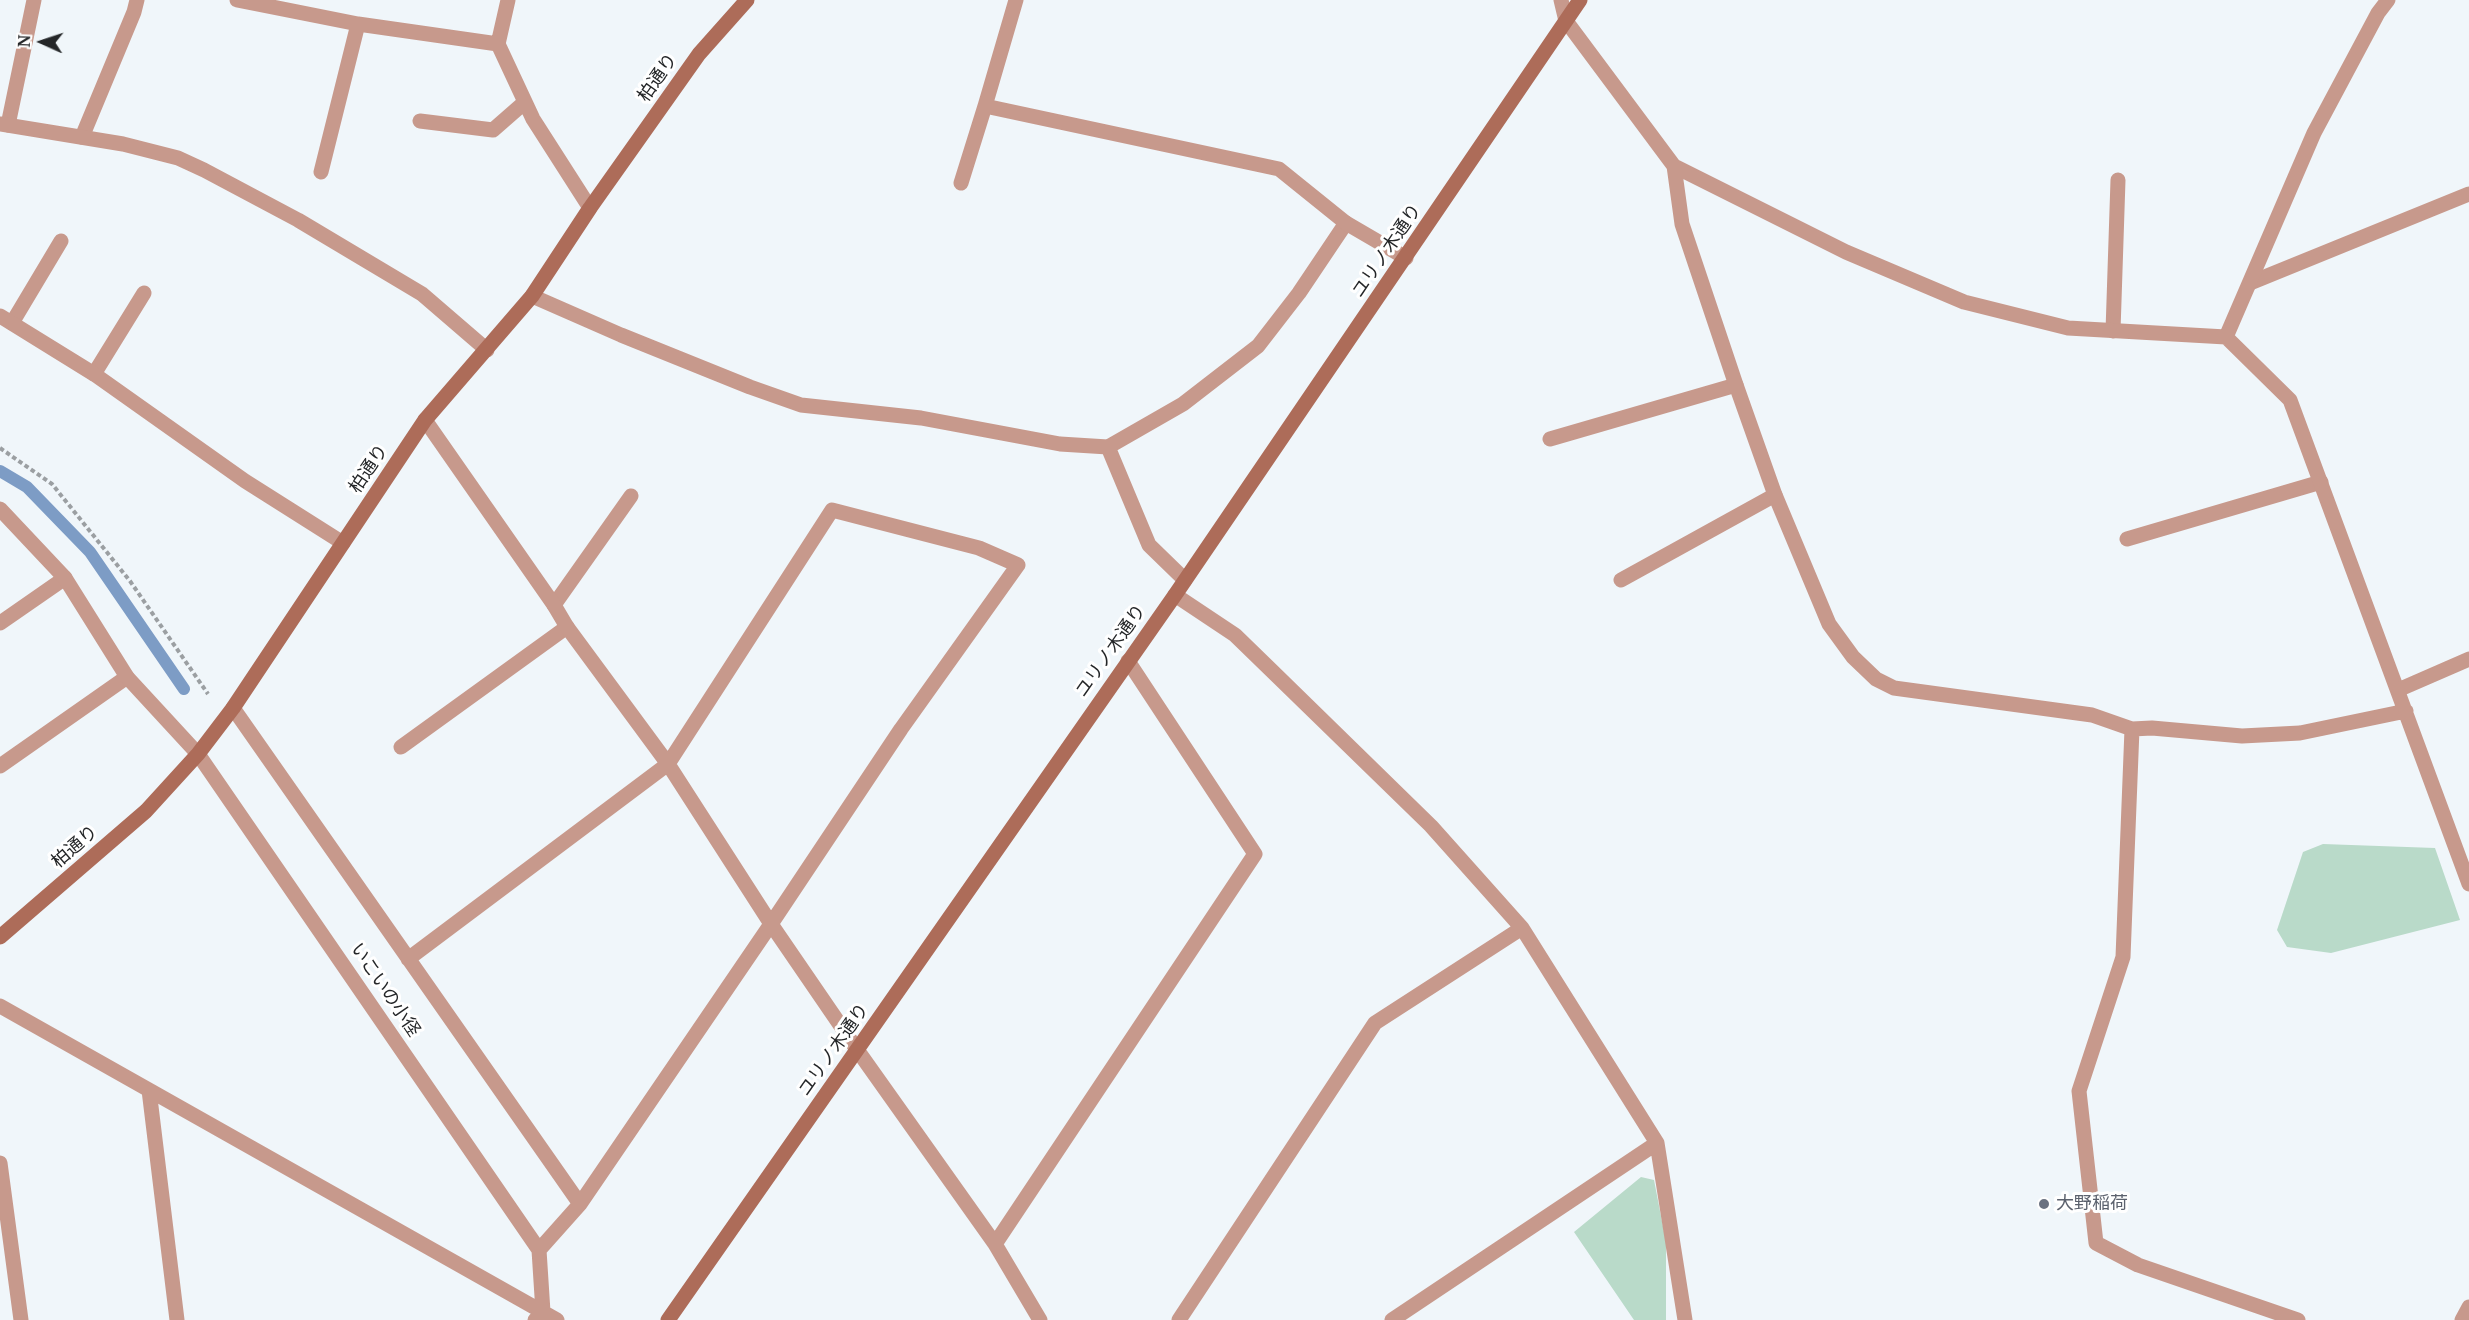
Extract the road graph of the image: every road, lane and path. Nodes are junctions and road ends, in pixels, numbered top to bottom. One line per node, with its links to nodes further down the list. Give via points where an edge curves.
1 (34, 0): 16 (street)
2 (137, 0): 17 (street)
3 (237, 0): 11 (street)
4 (508, 0): 12 (street)
5 (747, 0): 23 (street, 柏通り, via 699,54)
6 (1016, 0): 14 (street)
7 (1561, 0): 10 (street)
8 (1580, 0): 10 (street, ユリノ木通り)
9 (2388, 0): 27 (street, via 2314,133)
10 (1566, 21): 18 (street); 26 (street, ユリノ木通り)
11 (358, 24): 12 (street); 19 (street)
12 (498, 44): 13 (street)
13 (525, 102): 15 (street, via 493,130); 23 (street)
14 (986, 106): 21 (street); 24 (street, via 1279,169)
15 (420, 121)
16 (4, 124): 17 (street)
17 (82, 137): 33 (street, via 178,158 204,170 298,220 422,294)
18 (1674, 166): 31 (street, via 1846,252 1964,302 2068,328); 35 (street, via 1682,224)
19 (321, 172)
20 (2118, 180): 31 (street)
21 (961, 183)
22 (2469, 194): 27 (street)
23 (590, 207): 29 (street, 柏通り)
24 (1346, 223): 26 (street); 38 (street, via 1258,346 1183,404)
25 (61, 241): 30 (street)
26 (1406, 258): 47 (street, ユリノ木通り)
27 (2250, 283): 32 (street)
28 (144, 293): 34 (street)
29 (532, 296): 33 (street, 柏通り); 38 (street, via 801,405 921,417 1060,444)
30 (6, 320): 34 (street)
31 (2113, 330): 32 (street)
32 (2226, 337): 40 (street, via 2290,400)
33 (487, 350): 36 (street, 柏通り)
34 (94, 374): 45 (street, via 245,481)
35 (1736, 385): 37 (street); 41 (street)
36 (425, 420): 45 (street, 柏通り); 50 (street)
37 (1550, 439)
38 (1108, 447): 47 (street, via 1149,545)
39 (0, 448): 57 (path, via 52,484 130,581 209,695)
40 (2321, 482): 44 (street); 56 (street)
41 (1775, 495): 48 (street); 59 (street, via 1829,624 1853,657 1876,679 1894,688 2092,715)
42 (631, 496): 50 (street)
43 (0, 509): 46 (street, いこいの小径)
44 (2127, 539)
45 (343, 543): 57 (street, 柏通り)
46 (65, 578): 51 (street); 55 (street, いこいの小径)
47 (1185, 580): 49 (street, ユリノ木通り)
48 (1621, 580)
49 (1175, 595): 54 (street, ユリノ木通り); 66 (street, via 1235,635 1431,826)
50 (554, 605): 52 (street)
51 (0, 623)
52 (567, 627): 60 (street); 62 (street)
53 (2469, 659): 56 (street)
54 (1128, 661): 70 (street, ユリノ木通り); 75 (street, via 1255,854)
55 (128, 677): 61 (street, いこいの小径); 63 (street)
56 (2398, 690): 58 (street)
57 (233, 708): 61 (street, 柏通り); 68 (street)
58 (2406, 711): 59 (street, via 2300,733 2242,736); 64 (street)
59 (2132, 729): 87 (street, via 2123,957 2079,1091 2096,1243 2138,1265)
60 (401, 747)
61 (198, 754): 67 (street, 柏通り, via 146,812); 76 (street, いこいの小径)
62 (668, 764): 65 (street); 65 (street, via 832,510 979,548 1018,566 901,729); 68 (street)
63 (0, 766)
64 (2469, 884)
65 (771, 924): 70 (street); 74 (street)
66 (1522, 928): 72 (street); 84 (street, via 1375,1023)
67 (0, 938)
68 (408, 959): 74 (street)
69 (0, 1006): 71 (street)
70 (858, 1052): 75 (street); 82 (street, ユリノ木通り)
71 (149, 1090): 78 (street); 80 (street)
72 (1657, 1143): 85 (street); 86 (street)
73 (0, 1164): 79 (street)
74 (580, 1204): 76 (street)
75 (995, 1244): 83 (street)
76 (539, 1250): 78 (street)
77 (2469, 1307): 88 (street)
78 (539, 1316): 81 (street)
79 (21, 1320)
80 (177, 1320)
81 (557, 1320)
82 (668, 1320)
83 (1040, 1320)
84 (1179, 1320)
85 (1392, 1320)
86 (1685, 1320)
87 (2298, 1320)
88 (2462, 1320)

